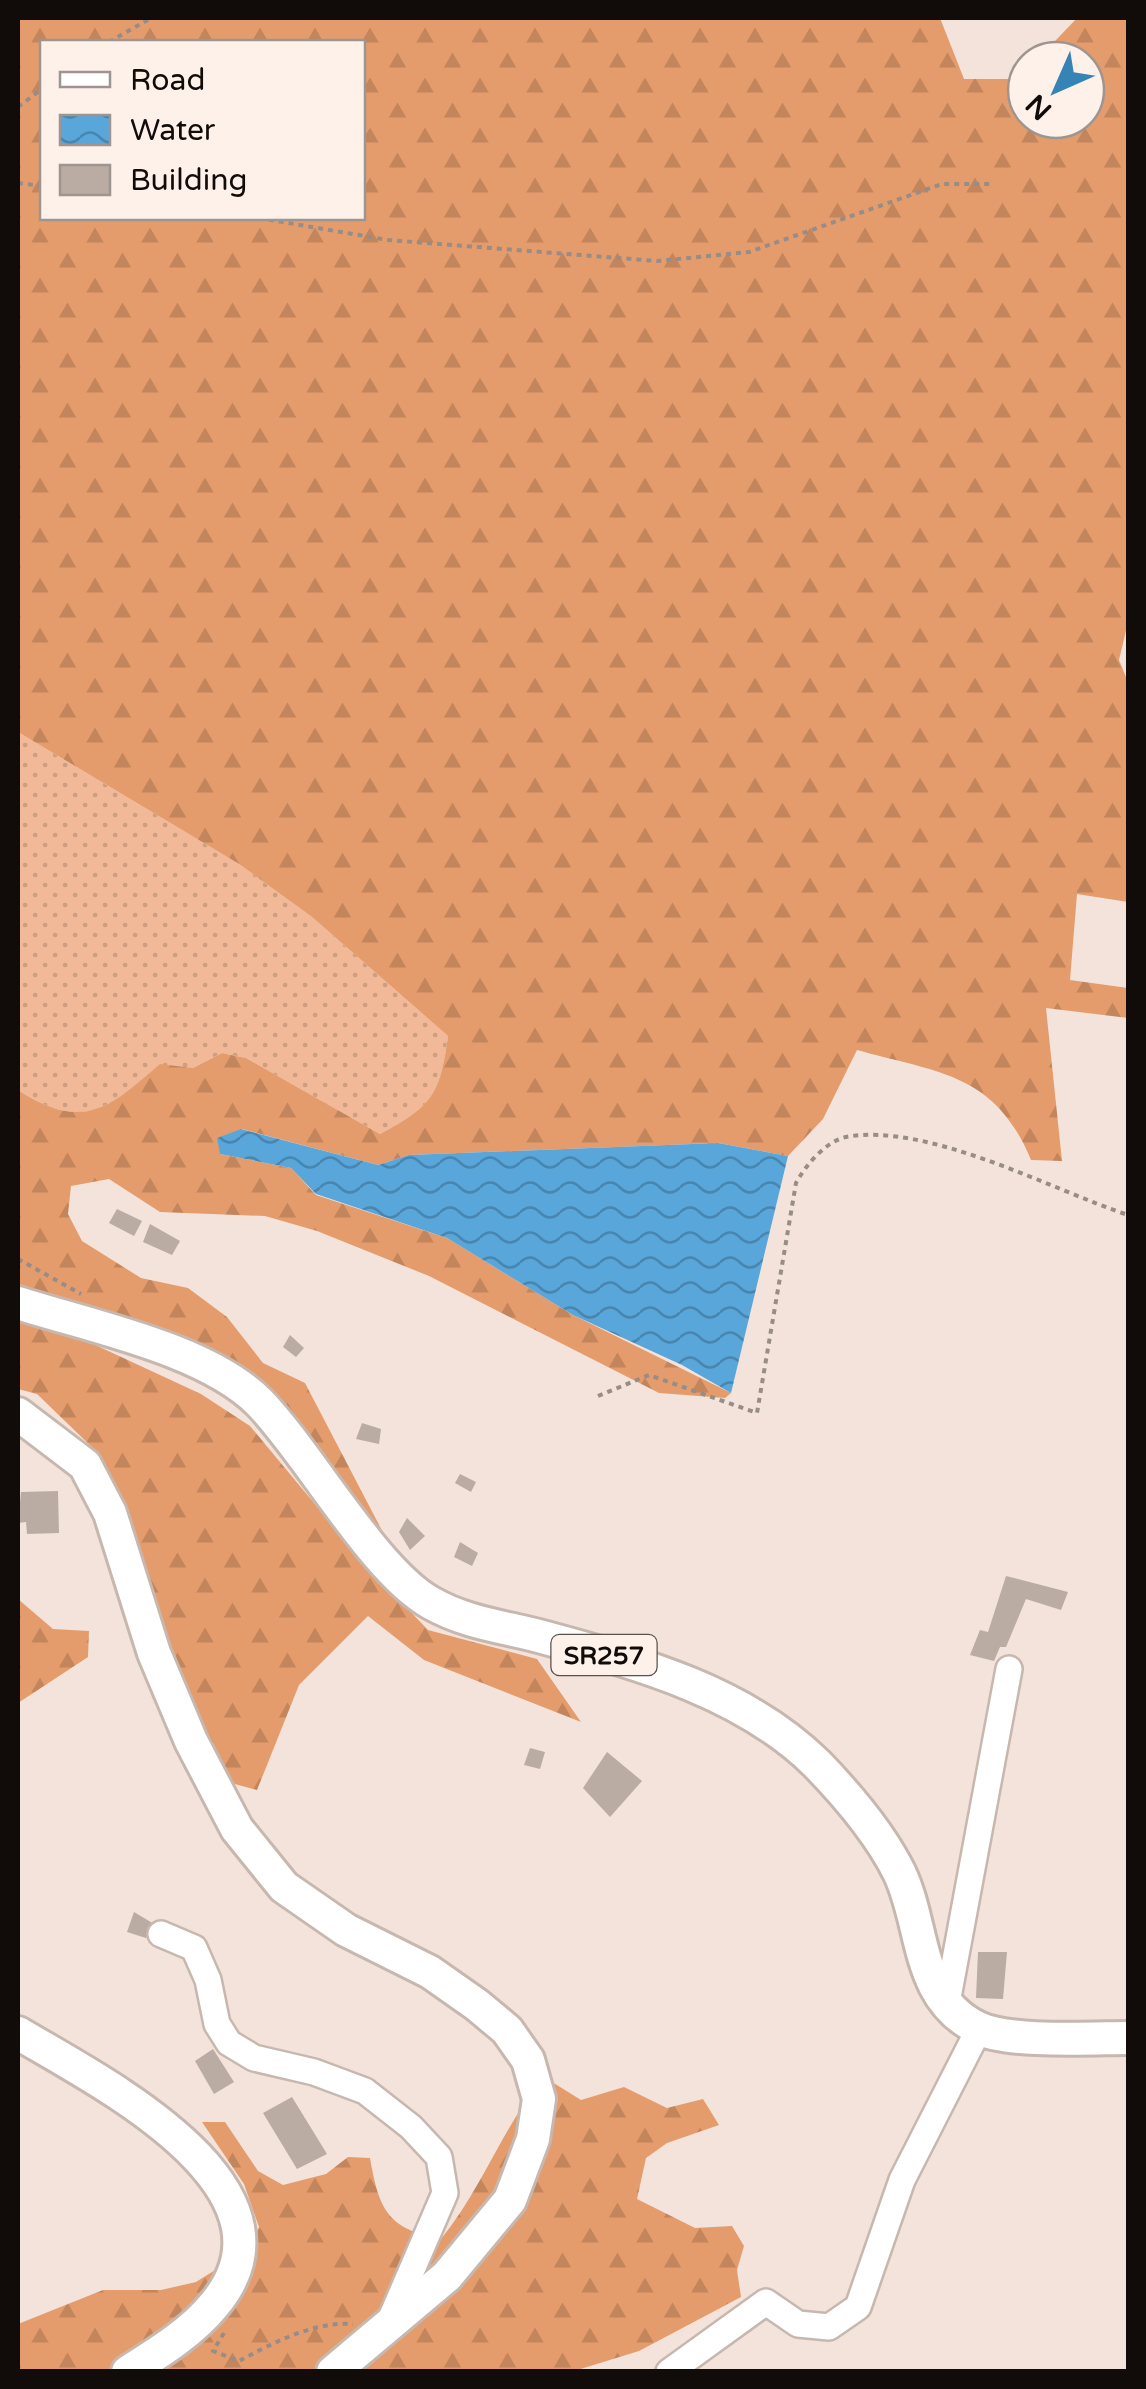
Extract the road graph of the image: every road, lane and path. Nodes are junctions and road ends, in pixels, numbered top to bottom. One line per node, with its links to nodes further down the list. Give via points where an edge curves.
1 (151, 18): 4 (path)
2 (615, 18): 3 (path)
3 (626, 18)
4 (113, 40)
5 (40, 90): 6 (path)
6 (18, 107)
7 (992, 184): 8 (path, via 942,184 748,252 657,261 388,240)
8 (270, 220)
9 (1128, 1215): 11 (path, via 938,1144 843,1137 806,1164 796,1183 757,1413 648,1375)
10 (18, 1302): 15 (main road, SR257, via 164,1350 257,1400 392,1569 428,1602 474,1622 671,1676 751,1712 815,1762 868,1822 900,1875 922,1961)
11 (598, 1396)
12 (18, 1414): 20 (main road, via 85,1465 110,1514 154,1653 191,1742 236,1828 284,1887 346,1930 430,1972 507,2030 528,2060 539,2099 533,2139 510,2200 447,2276)
13 (1009, 1669): 15 (street)
14 (161, 1934): 20 (street, via 194,1948 228,2043 254,2058 365,2091 439,2157 445,2192)
15 (947, 2003): 16 (main road, SR257)
16 (979, 2029): 18 (main road); 23 (street, via 920,2139 858,2307 830,2327 798,2324 766,2302)
17 (18, 2033): 21 (main road, via 177,2134 216,2177 238,2226 234,2271 214,2305)
18 (1128, 2038)
19 (233, 2318): 20 (path, via 213,2351 240,2361 281,2339 340,2323)
20 (374, 2327): 22 (main road)
21 (128, 2372)
22 (333, 2372)
23 (669, 2372)

